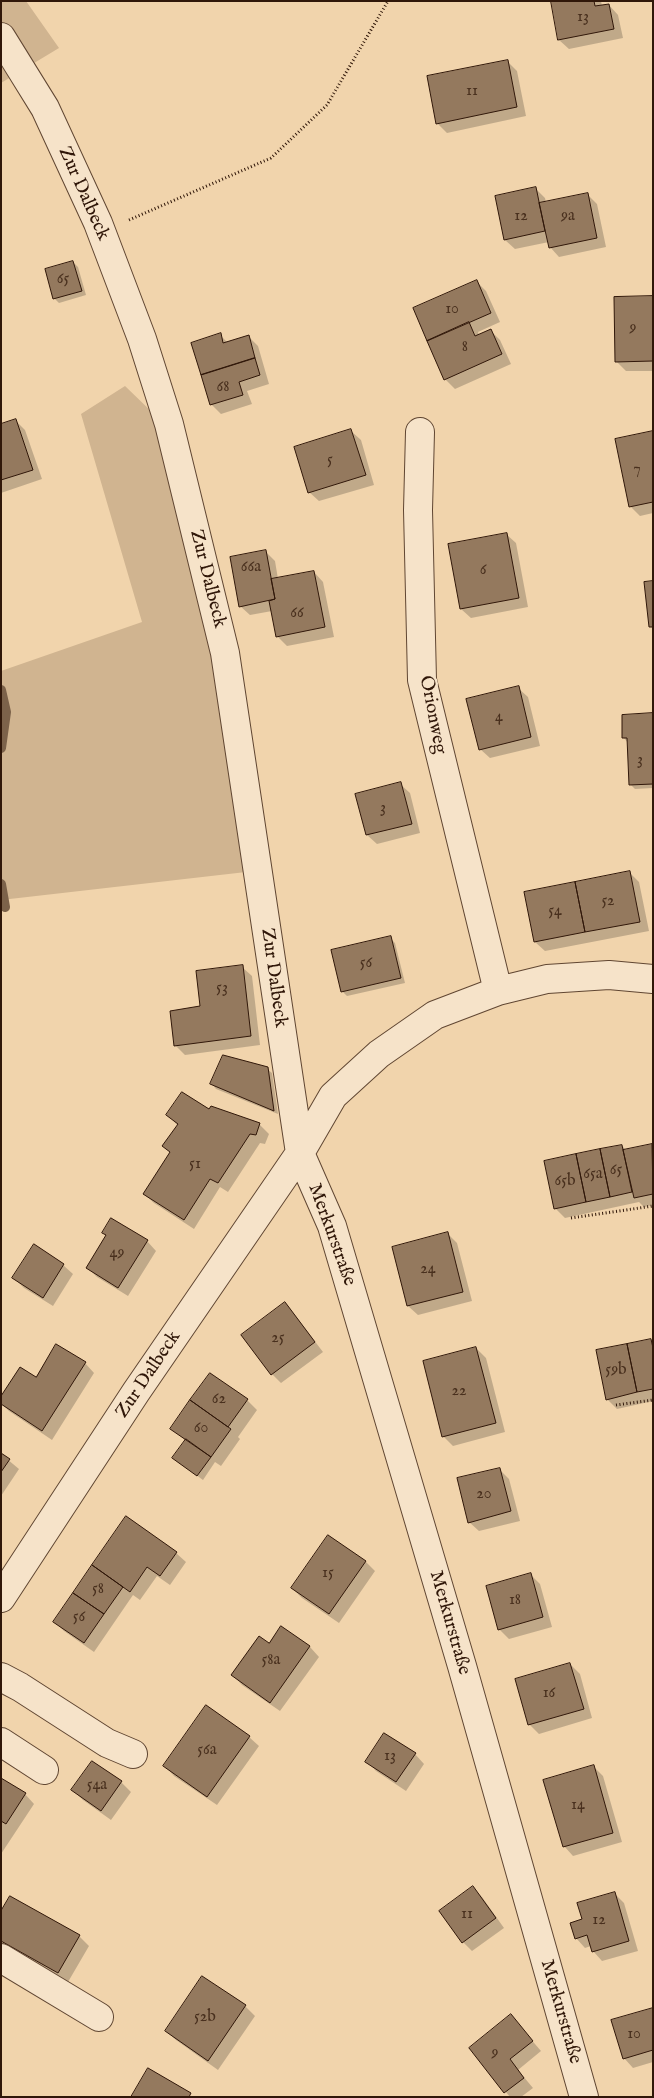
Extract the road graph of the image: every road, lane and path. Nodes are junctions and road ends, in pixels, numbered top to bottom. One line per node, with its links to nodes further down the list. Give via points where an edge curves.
1 (388, 1): 3 (path, via 327,105 271,158)
2 (1, 37): 3 (street, Zur Dalbeck, via 45,108)
3 (101, 232): 7 (street, Zur Dalbeck, via 142,339 169,424 225,653)
4 (420, 432): 6 (street, Orionweg, via 418,510 422,680)
5 (653, 980): 6 (street, Zur Dalbeck, via 609,975 547,979)
6 (498, 991): 7 (street, Zur Dalbeck, via 435,1015 379,1054 333,1096)
7 (300, 1154): 12 (street, Zur Dalbeck, via 136,1392); 19 (street, Merkurstraße, via 332,1226)
8 (653, 1206): 9 (path)
9 (571, 1218)
10 (653, 1400): 11 (path)
11 (616, 1406)
12 (1, 1598)
13 (1, 1677): 15 (street, via 107,1743)
14 (1, 1742): 16 (street)
15 (133, 1754)
16 (44, 1770)
17 (1, 1958): 18 (street)
18 (99, 2017)
19 (584, 2097)

